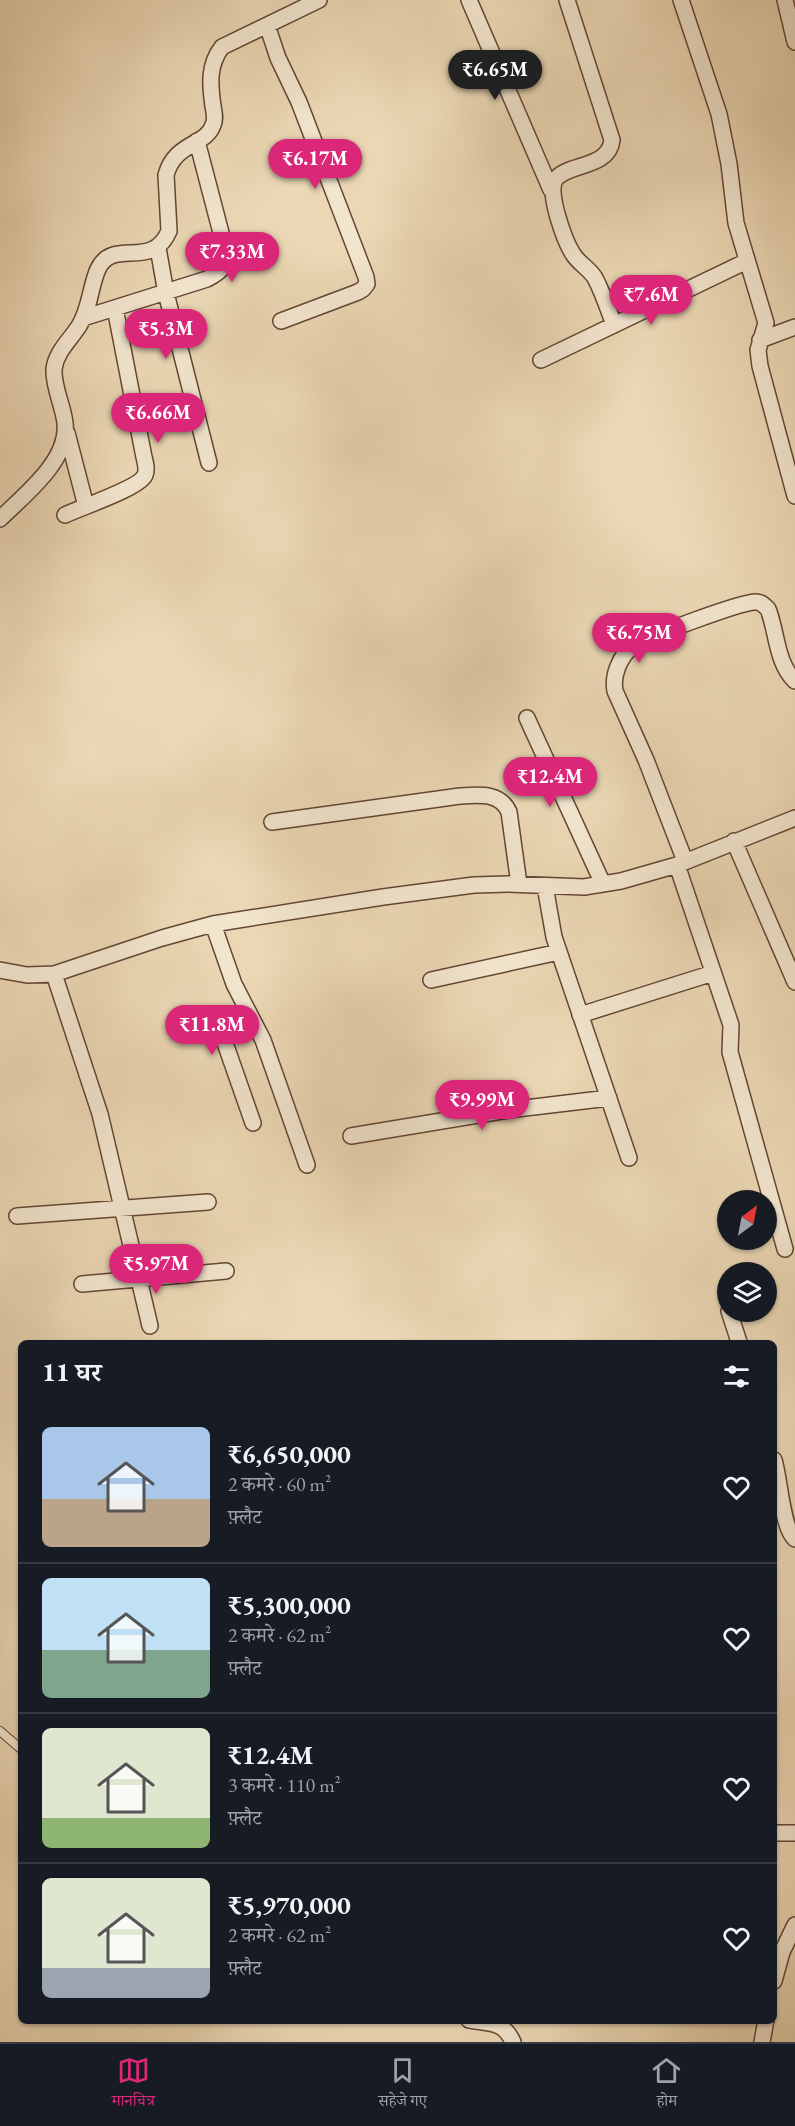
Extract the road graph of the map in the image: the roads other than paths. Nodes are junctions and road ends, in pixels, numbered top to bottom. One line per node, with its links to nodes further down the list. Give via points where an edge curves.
1 (319, 0): 6 (street)
2 (468, 0): 9 (street)
3 (567, 0): 9 (street, via 612,146 604,156 557,177)
4 (681, 0): 11 (street, via 719,114 736,223)
5 (785, 0): 7 (street)
6 (267, 25): 8 (street, via 222,47 216,54 210,82 214,122 206,135); 15 (street, via 367,284 358,292)
7 (795, 42)
8 (196, 141): 10 (street, via 178,153 169,166 169,231); 12 (street, via 226,252 224,267 207,279)
9 (551, 190): 16 (street, via 568,245 594,277)
10 (158, 248): 12 (street); 14 (street, via 120,254 101,263)
11 (747, 261): 16 (street); 18 (street, via 766,323)
12 (166, 293): 13 (street); 21 (street)
13 (115, 308): 14 (street); 23 (street, via 146,474 131,488)
14 (83, 318): 20 (street, via 60,352 54,370)
15 (281, 321)
16 (615, 325): 19 (street)
17 (795, 327): 18 (street)
18 (760, 340): 22 (street, via 760,366)
19 (541, 360)
20 (65, 427): 23 (street); 25 (street, via 53,464)
21 (209, 463)
22 (795, 496)
23 (86, 506): 24 (street)
24 (64, 514)
25 (0, 519)
26 (795, 681): 31 (street, via 780,652 768,609 755,602 641,641 627,652 615,673 615,691 646,760)
27 (526, 718): 33 (street)
28 (795, 818): 30 (street)
29 (272, 822): 32 (street, via 460,796 491,796 506,804 509,812)
30 (734, 841): 31 (street); 41 (street)
31 (681, 863): 33 (street); 38 (street)
32 (519, 884): 34 (street); 35 (street, via 474,885)
33 (603, 884): 34 (street)
34 (545, 886): 36 (street)
35 (213, 924): 39 (street); 43 (street, via 234,984)
36 (559, 952): 40 (street); 42 (street)
37 (0, 970): 39 (street)
38 (713, 973): 42 (street); 52 (street, via 731,1025 730,1052)
39 (54, 974): 50 (street, via 100,1114)
40 (431, 980)
41 (795, 981)
42 (580, 1015): 44 (street)
43 (251, 1018): 45 (street, via 227,1027 224,1034); 48 (street, via 263,1040)
44 (609, 1098): 46 (street); 47 (street)
45 (254, 1123)
46 (351, 1136)
47 (629, 1158)
48 (307, 1166)
49 (208, 1202): 50 (street)
50 (123, 1209): 51 (street); 54 (street)
51 (17, 1216)
52 (785, 1250)
53 (226, 1271): 54 (street)
54 (140, 1280): 55 (street); 57 (street)
55 (82, 1284)
56 (733, 1322): 58 (street)
57 (150, 1326)
58 (738, 1340)
59 (777, 1472): 60 (street, via 785,1519)
60 (795, 1539)
61 (0, 1731): 62 (lane)
62 (18, 1746)
63 (777, 1833): 64 (street)
64 (795, 1833)
65 (795, 1924): 66 (street)
66 (777, 1970)
67 (490, 2024): 69 (street, via 501,2026)
68 (765, 2024): 70 (street)
69 (513, 2042)
70 (762, 2042)

